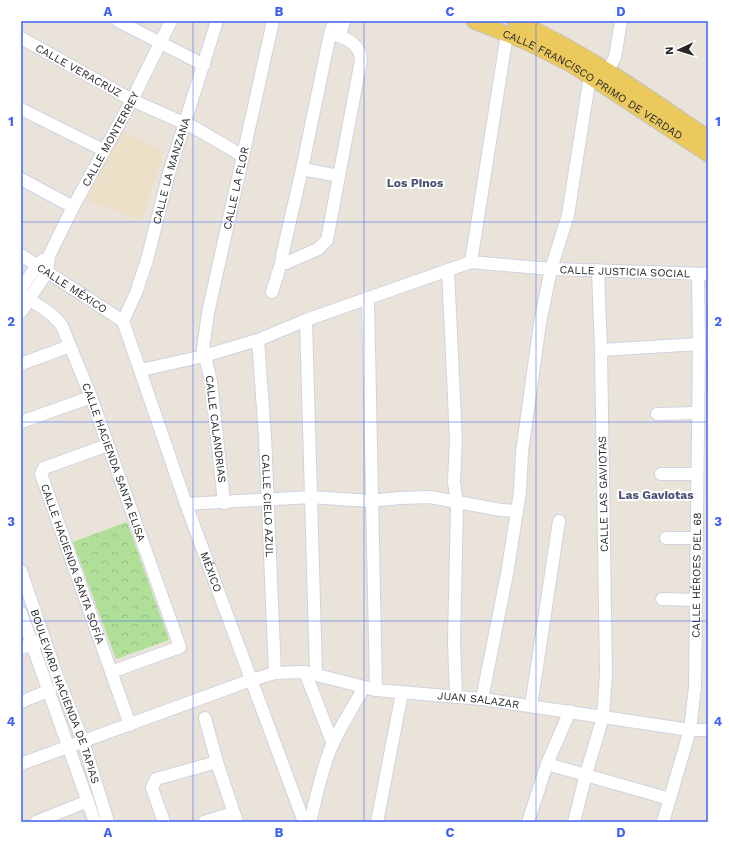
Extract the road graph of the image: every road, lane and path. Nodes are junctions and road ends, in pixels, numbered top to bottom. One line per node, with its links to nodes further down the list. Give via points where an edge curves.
1 (118, 21): 13 (street)
2 (171, 21): 13 (street, CALLE MONTERREY)
3 (217, 21): 14 (street, CALLE LA MANZANA)
4 (273, 21): 22 (street, CALLE LA FLOR)
5 (334, 21): 11 (street)
6 (344, 21): 11 (street)
7 (474, 21): 10 (main road, CALLE FRANCISCO PRIMO DE VERDAD)
8 (515, 21): 15 (main road, CALLE FRANCISCO PRIMO DE VERDAD, via 544,34)
9 (621, 21): 15 (street, via 616,57)
10 (507, 34): 15 (main road, CALLE FRANCISCO PRIMO DE VERDAD); 29 (street)
11 (335, 35): 23 (street); 24 (street, via 357,46 361,60)
12 (21, 38): 16 (street, CALLE VERACRUZ)
13 (159, 43): 14 (street); 16 (street, CALLE MONTERREY)
14 (204, 65): 18 (street, CALLE LA MANZANA)
15 (600, 77): 19 (main road, CALLE FRANCISCO PRIMO DE VERDAD); 21 (main road, CALLE FRANCISCO PRIMO DE VERDAD); 31 (street, via 568,215)
16 (132, 100): 18 (street, CALLE VERACRUZ); 20 (street, CALLE MONTERREY)
17 (21, 109): 20 (street)
18 (184, 124): 22 (street, CALLE VERACRUZ); 41 (street, CALLE LA MANZANA, via 147,260)
19 (708, 138)
20 (103, 150): 26 (street, CALLE MONTERREY)
21 (708, 154)
22 (243, 156): 46 (street, CALLE LA FLOR, via 208,313)
23 (302, 169): 24 (street); 28 (street)
24 (339, 176): 28 (street, via 324,245 290,263)
25 (21, 179): 26 (street)
26 (73, 207): 30 (street, CALLE MONTERREY)
27 (21, 255): 30 (street, CALLE MÉXICO)
28 (282, 260): 36 (street)
29 (471, 262): 31 (street, CALLE JUSTICIA SOCIAL); 32 (street)
30 (42, 268): 35 (street); 37 (street); 41 (street, CALLE MÉXICO)
31 (551, 269): 33 (street, CALLE JUSTICIA SOCIAL); 62 (street, via 540,323 522,452)
32 (448, 270): 38 (street); 60 (street, via 456,440)
33 (598, 270): 34 (street, CALLE JUSTICIA SOCIAL); 45 (street, CALLE LAS GAVIOTAS)
34 (703, 275): 43 (street, CALLE HÉROES DEL 68)
35 (21, 289)
36 (272, 292)
37 (26, 298): 39 (street); 44 (street, CALLE HACIENDA SANTA ELISA, via 56,317)
38 (368, 299): 40 (street); 58 (street)
39 (21, 312)
40 (306, 320): 42 (street); 56 (street)
41 (123, 321): 48 (street, MÉXICO)
42 (258, 340): 46 (street); 57 (street, CALLE CIELO AZUL, via 265,436)
43 (699, 344): 45 (street); 50 (street, CALLE HÉROES DEL 68)
44 (70, 346): 47 (street); 49 (street, CALLE HACIENDA SANTA ELISA)
45 (601, 350): 84 (street, CALLE LAS GAVIOTAS, via 606,674)
46 (204, 356): 48 (street); 59 (street, CALLE CALANDRIAS, via 211,381)
47 (21, 364)
48 (141, 370): 61 (street, MÉXICO)
49 (91, 397): 52 (street); 53 (street, CALLE HACIENDA SANTA ELISA)
50 (698, 413): 51 (street); 55 (street, CALLE HÉROES DEL 68)
51 (657, 414)
52 (21, 422)
53 (108, 445): 72 (street, CALLE HACIENDA SANTA SOFÍA, via 44,468 41,474); 72 (street, CALLE HACIENDA SANTA ELISA, via 180,647)
54 (661, 474): 55 (street)
55 (697, 474): 65 (street, CALLE HÉROES DEL 68)
56 (310, 497): 57 (street); 58 (street); 74 (street)
57 (266, 499): 59 (street); 73 (street, CALLE CIELO AZUL)
58 (370, 501): 60 (street, via 430,498); 76 (street)
59 (224, 503): 61 (street)
60 (456, 503): 62 (street); 79 (street)
61 (186, 504): 75 (street, MÉXICO)
62 (517, 511): 80 (street)
63 (559, 521): 82 (street)
64 (666, 538): 65 (street)
65 (697, 538): 68 (street, CALLE HÉROES DEL 68)
66 (21, 571): 70 (street, BOULEVARD HACIENDA DE TAPIAS)
67 (662, 599): 68 (street)
68 (696, 600): 87 (street, CALLE HÉROES DEL 68, via 695,687)
69 (21, 613): 70 (street, BOULEVARD HACIENDA DE TAPIAS)
70 (38, 642): 71 (street); 77 (street, BOULEVARD HACIENDA DE TAPIAS); 89 (street, BOULEVARD HACIENDA DE TAPIAS)
71 (21, 648)
72 (111, 672): 86 (street, CALLE HACIENDA SANTA SOFÍA)
73 (275, 673): 74 (street, JUAN SALAZAR); 75 (street, JUAN SALAZAR)
74 (310, 673): 76 (street, JUAN SALAZAR); 90 (street)
75 (251, 680): 86 (street, JUAN SALAZAR); 104 (street, MÉXICO)
76 (370, 689): 78 (street, JUAN SALAZAR); 90 (street)
77 (50, 690): 81 (street); 91 (street, BOULEVARD HACIENDA DE TAPIAS)
78 (402, 693): 79 (street, JUAN SALAZAR); 106 (street)
79 (456, 697): 80 (street, JUAN SALAZAR)
80 (482, 699): 82 (street, JUAN SALAZAR)
81 (21, 702)
82 (531, 706): 83 (street, JUAN SALAZAR)
83 (570, 711): 84 (street, JUAN SALAZAR); 94 (street)
84 (603, 717): 87 (street, JUAN SALAZAR); 95 (street, CALLE LAS GAVIOTAS)
85 (205, 718): 92 (street)
86 (130, 725): 89 (street, JUAN SALAZAR)
87 (690, 730): 88 (street, JUAN SALAZAR); 96 (street, CALLE HÉROES DEL 68)
88 (708, 730)
89 (83, 741): 91 (street, JUAN SALAZAR); 101 (street, BOULEVARD HACIENDA DE TAPIAS)
90 (333, 744): 105 (street)
91 (70, 747): 93 (street, JUAN SALAZAR); 97 (street, BOULEVARD HACIENDA DE TAPIAS)
92 (216, 762): 98 (street); 102 (street, via 156,780 152,788)
93 (21, 764)
94 (547, 764): 95 (street); 107 (street)
95 (586, 774): 96 (street); 108 (street, CALLE LAS GAVIOTAS)
96 (670, 799): 109 (street, CALLE HÉROES DEL 68)
97 (88, 801): 99 (street); 100 (street, BOULEVARD HACIENDA DE TAPIAS)
98 (235, 818): 103 (street)
99 (36, 822)
100 (95, 822)
101 (108, 822)
102 (164, 822)
103 (204, 822)
104 (304, 822)
105 (310, 822)
106 (377, 822)
107 (528, 822)
108 (574, 822)
109 (663, 822)

